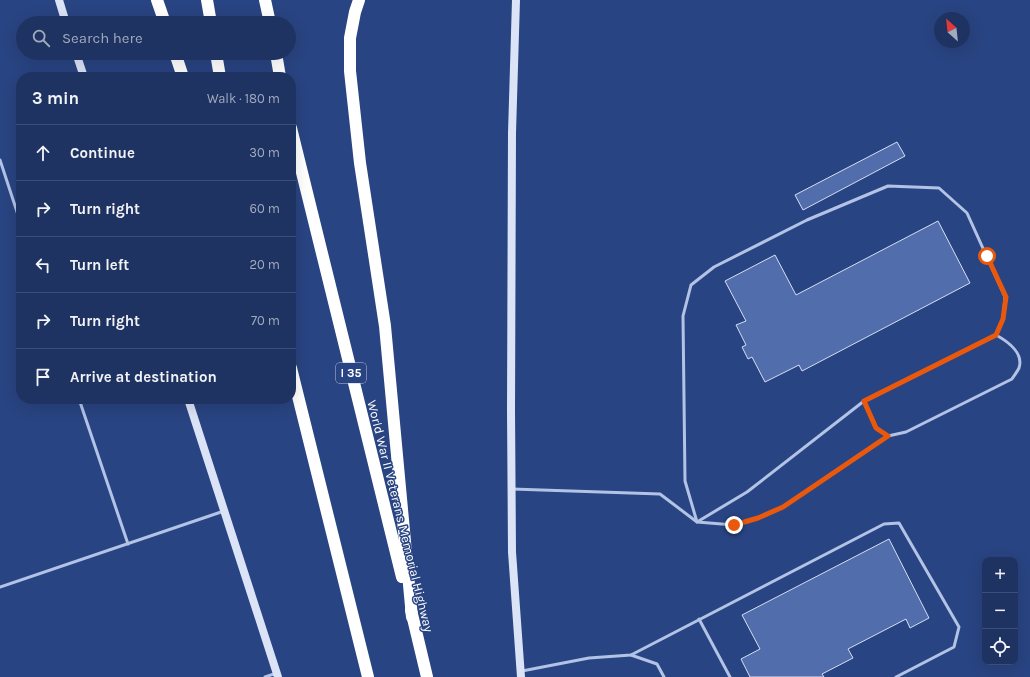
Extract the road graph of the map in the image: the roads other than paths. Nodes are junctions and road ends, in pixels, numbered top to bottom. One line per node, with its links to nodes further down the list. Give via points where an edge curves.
1 (59, 0): 7 (main road)
2 (158, 0): 8 (highway)
3 (207, 0): 9 (highway)
4 (266, 0): 10 (highway)
5 (359, 0): 33 (highway, via 350,38 350,71 360,163 384,326)
6 (516, 0): 28 (main road, via 512,133)
7 (64, 16)
8 (163, 16)
9 (210, 16)
10 (269, 16)
11 (78, 60): 15 (main road)
12 (177, 60): 16 (highway)
13 (217, 60): 17 (highway)
14 (277, 60): 18 (highway)
15 (82, 72)
16 (181, 72)
17 (219, 72)
18 (279, 72)
19 (296, 148): 33 (highway, World War II Veterans Memorial Highway / I 35)
20 (0, 160): 21 (lane)
21 (16, 209)
22 (996, 335): 24 (lane); 27 (lane, via 1009,342 1018,355 1019,367 1012,379 906,432); 30 (lane, via 1003,319 1006,297 967,213 939,188 888,186 807,220 714,267 691,285 683,316 685,481)
23 (296, 388): 39 (highway)
24 (864, 401): 27 (lane, via 876,428); 30 (lane, via 747,492)
25 (81, 404): 31 (lane)
26 (190, 404): 29 (main road)
27 (888, 436): 30 (lane, via 783,507 734,525)
28 (512, 489): 30 (lane, via 660,494); 36 (main road, via 512,552)
29 (224, 511): 31 (lane); 37 (main road)
30 (698, 522)
31 (128, 544): 32 (lane)
32 (0, 587)
33 (412, 617): 40 (highway, World War II Veterans Memorial Highway / I 35)
34 (700, 619): 35 (lane); 42 (lane); 43 (lane, via 884,524 899,523 959,627 954,647)
35 (631, 655): 36 (lane, via 589,658); 41 (lane, via 657,664)
36 (521, 674)
37 (277, 675): 38 (lane)
38 (265, 677)
39 (368, 677)
40 (427, 677)
41 (664, 677)
42 (730, 677)
43 (896, 677)

